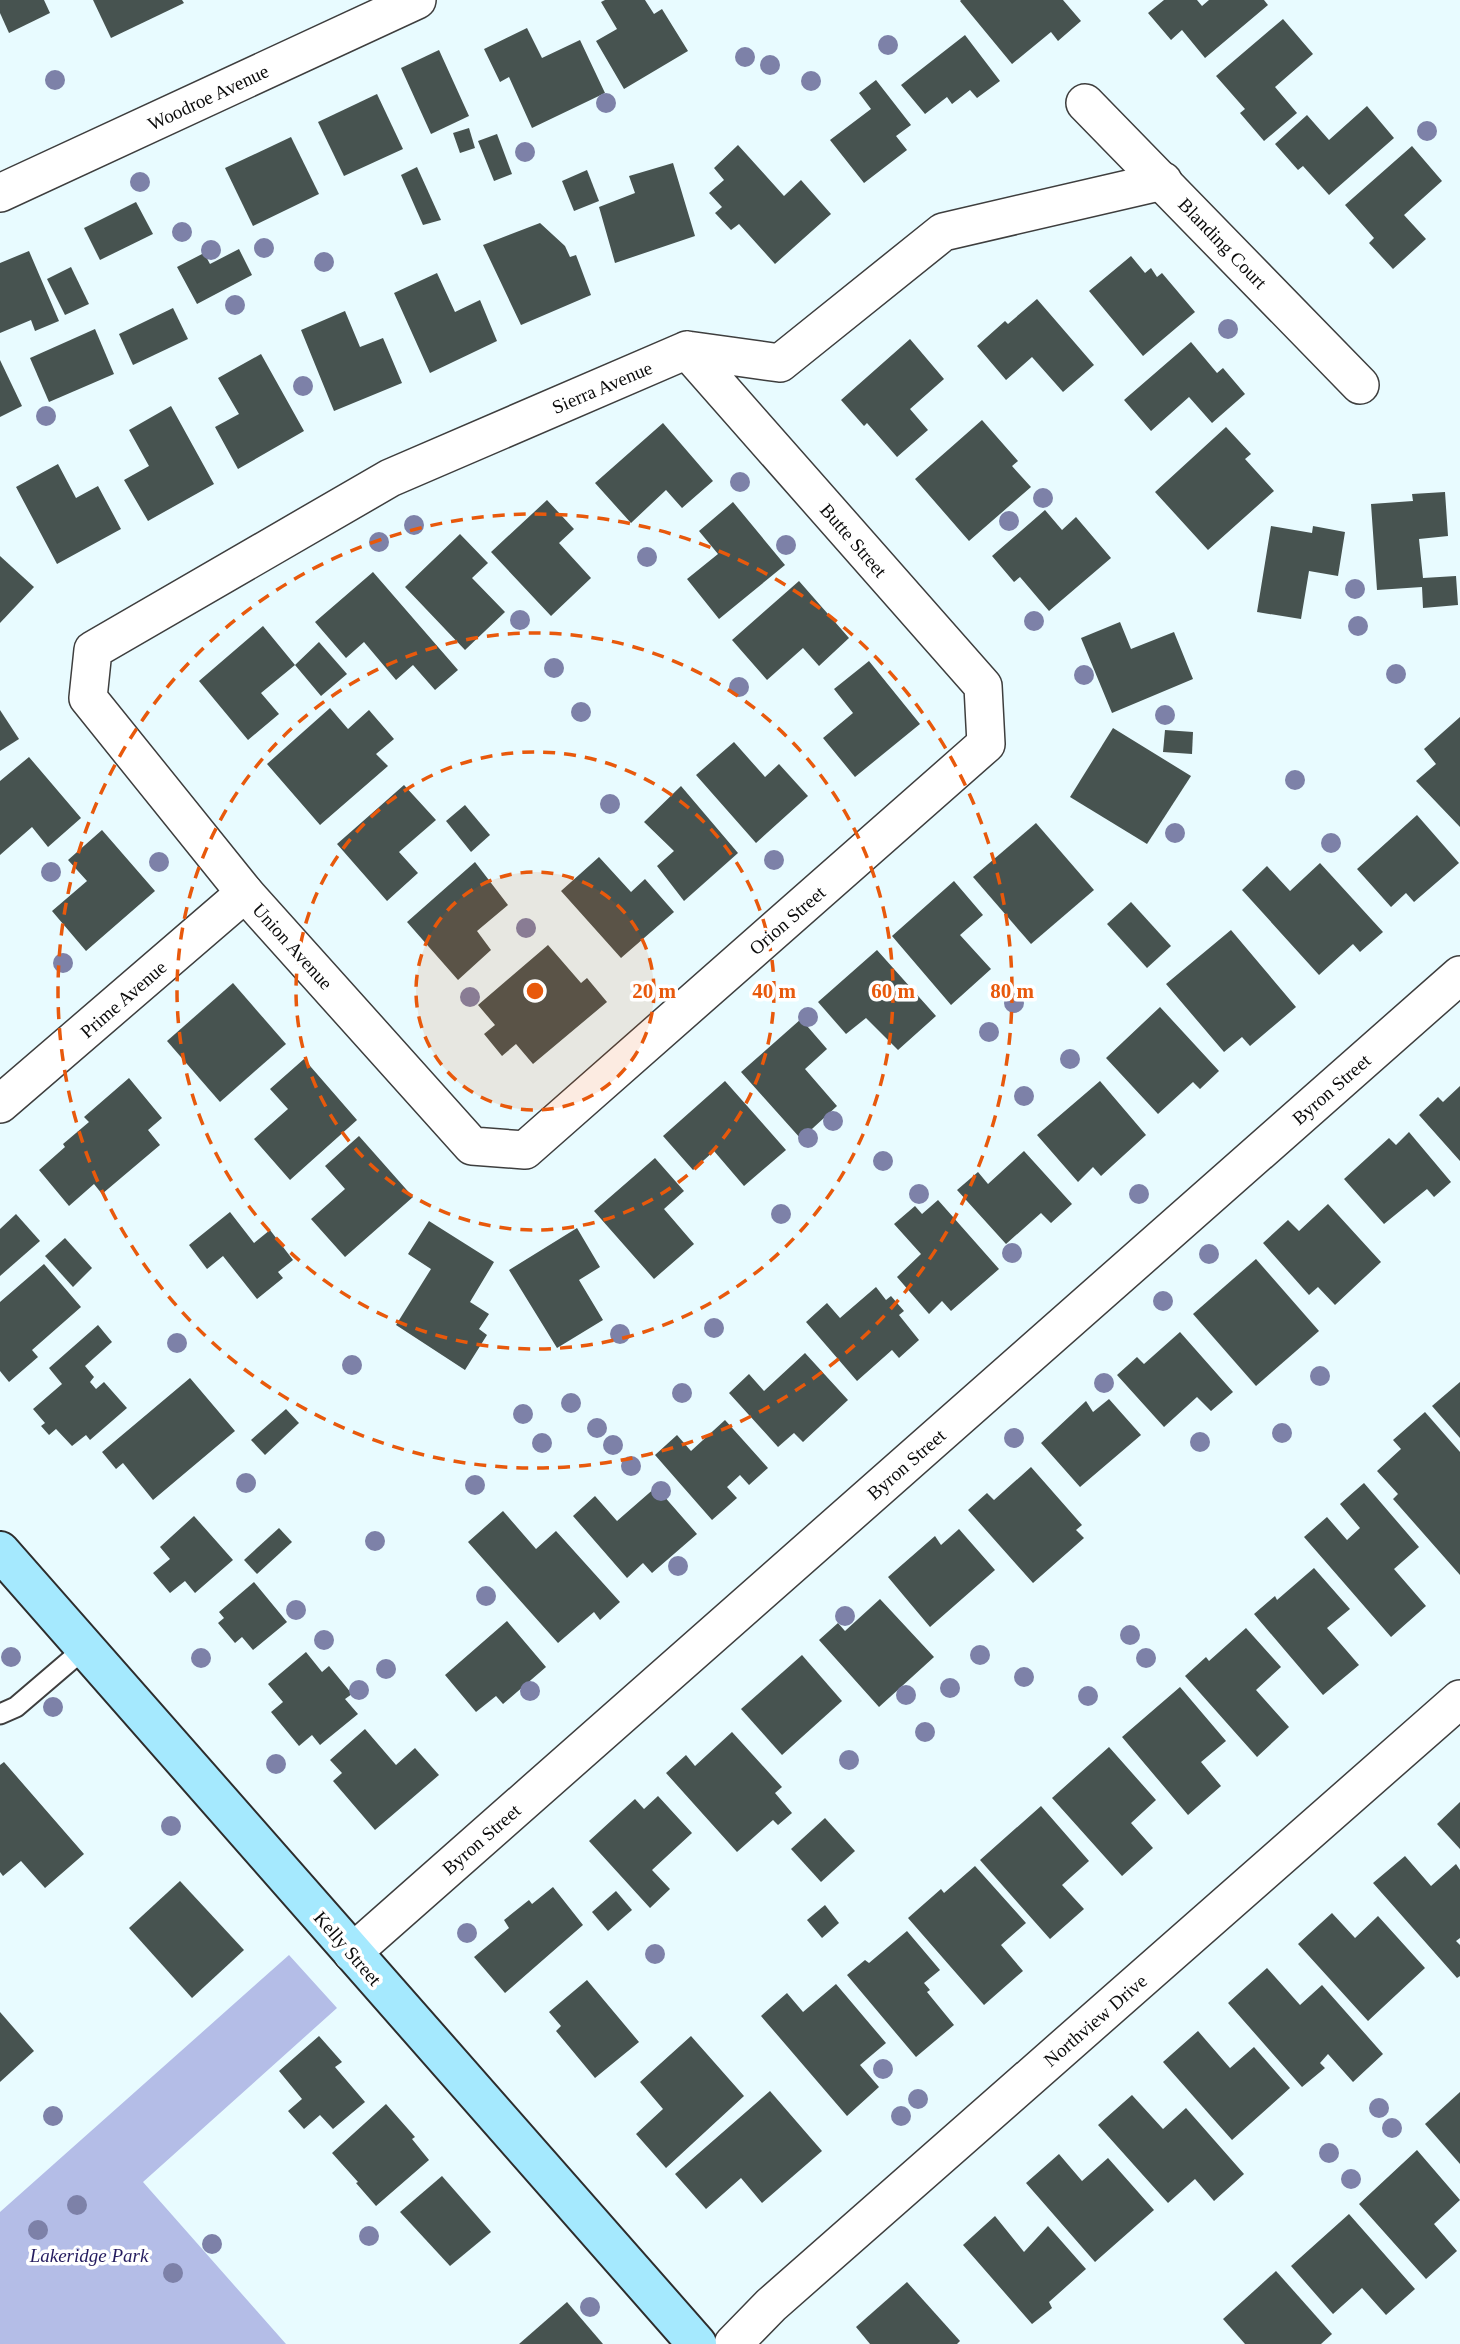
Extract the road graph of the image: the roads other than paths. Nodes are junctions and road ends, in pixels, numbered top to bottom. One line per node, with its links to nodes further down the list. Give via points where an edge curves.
1 (417, 0): 4 (street, Woodroe Avenue)
2 (1085, 103): 3 (street, Blanding Court)
3 (1163, 181): 5 (street, via 943,232 780,363); 6 (street, Blanding Court)
4 (0, 193)
5 (687, 350): 7 (street, Sierra Avenue, via 390,478 93,650); 8 (street, Butte Street, via 983,686)
6 (1360, 385)
7 (88, 698): 9 (street, Union Avenue)
8 (986, 744): 12 (street, Orion Street)
9 (245, 893): 11 (street, Prime Avenue); 12 (street, Union Avenue, via 472,1146)
10 (1460, 975): 17 (street, Byron Street)
11 (0, 1104)
12 (525, 1150)
13 (0, 1551): 14 (street, Kelly Street)
14 (85, 1648): 16 (lane, via 16,1707); 17 (street, Kelly Street)
15 (1460, 1699): 19 (street, Northview Drive, via 771,2305)
16 (0, 1714)
17 (352, 1953): 18 (street, Kelly Street)
18 (697, 2344)
19 (733, 2344)

